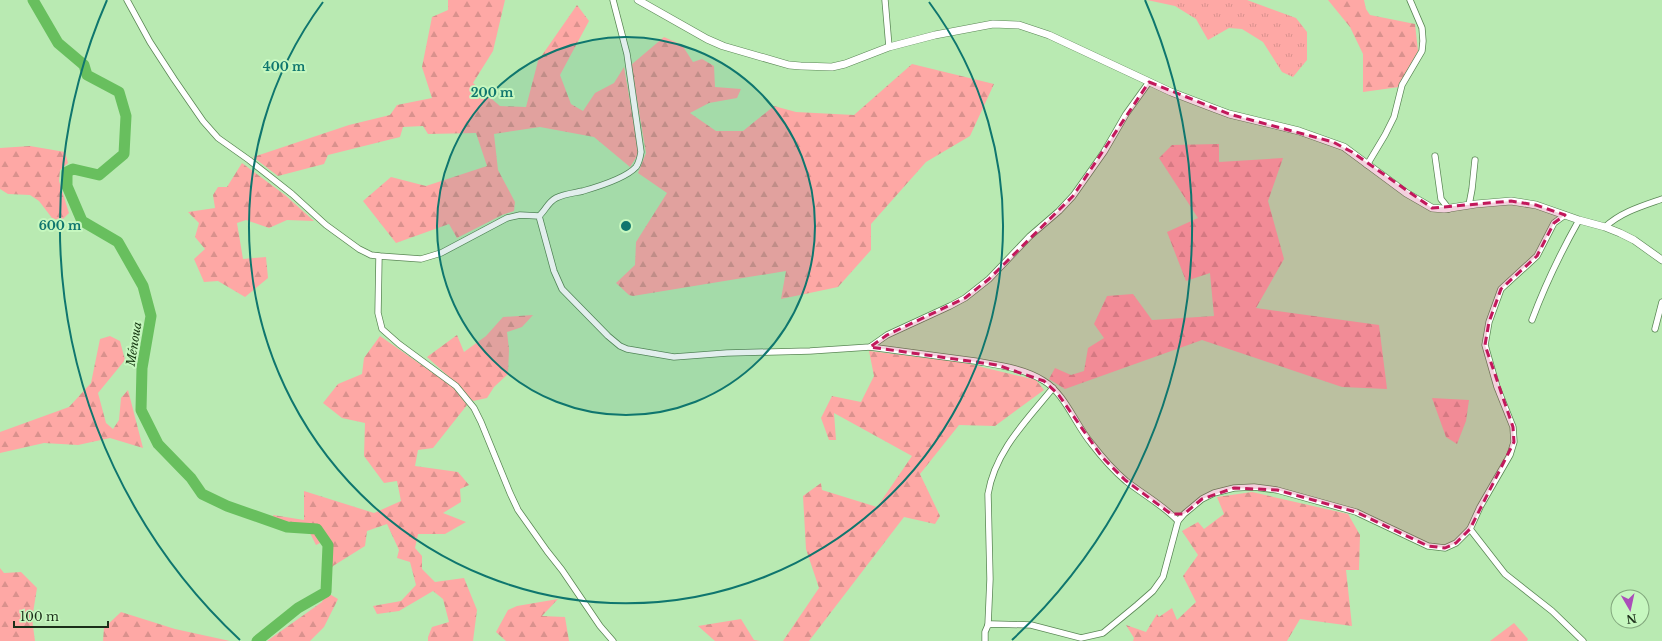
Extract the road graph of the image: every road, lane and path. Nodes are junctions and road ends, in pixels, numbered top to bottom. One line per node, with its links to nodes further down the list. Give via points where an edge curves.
1 (127, 0): 18 (street, via 174,79 202,121 218,138 292,194 339,235 359,249)
2 (613, 0): 15 (street, via 627,54 642,152 640,160 636,167 611,181 557,197)
3 (638, 0): 6 (street, via 707,39 789,65 832,67 856,61)
4 (886, 0): 6 (street)
5 (1410, 0): 10 (street, via 1422,28 1422,51 1402,85 1394,117)
6 (888, 47): 7 (street, via 964,29 994,24 1019,25 1049,35)
7 (1149, 82): 10 (street, via 1229,114 1332,142 1352,152); 23 (street, via 1073,196 989,279 955,304 887,335)
8 (1435, 156): 13 (street, via 1441,199)
9 (1475, 160): 12 (street)
10 (1366, 165): 13 (street, via 1425,205)
11 (1662, 199): 17 (street, via 1629,211)
12 (1469, 205): 13 (street); 14 (street, via 1520,202)
13 (1449, 209)
14 (1565, 215): 16 (street); 28 (street, via 1554,223 1537,256 1501,289 1489,322 1486,346 1488,355 1515,435 1510,455)
15 (539, 216): 18 (street, via 520,215 506,218 427,258 415,260); 23 (street, via 554,271 562,289 608,336 627,349 674,357)
16 (1579, 220): 17 (street); 21 (street, via 1543,291)
17 (1605, 227): 19 (street, via 1634,240)
18 (379, 256): 30 (street, via 377,289 382,329 456,386 474,408 518,510)
19 (1662, 260)
20 (1662, 302): 22 (street)
21 (1532, 320)
22 (1655, 329)
23 (870, 347): 24 (street, via 997,365 1035,376)
24 (1053, 388): 25 (street, via 1102,457 1125,480); 29 (street, via 1016,432 990,480)
25 (1171, 514): 26 (street); 27 (street)
26 (1184, 514): 27 (street); 28 (street, via 1214,493 1254,487 1277,490 1356,512 1428,546 1438,548 1456,543)
27 (1178, 522): 29 (street, via 1163,577 1153,591 1103,633 1080,638 1031,625)
28 (1470, 529): 32 (street, via 1505,574 1552,611)
29 (988, 625): 31 (street)
30 (613, 641)
31 (985, 641)
32 (1583, 641)

